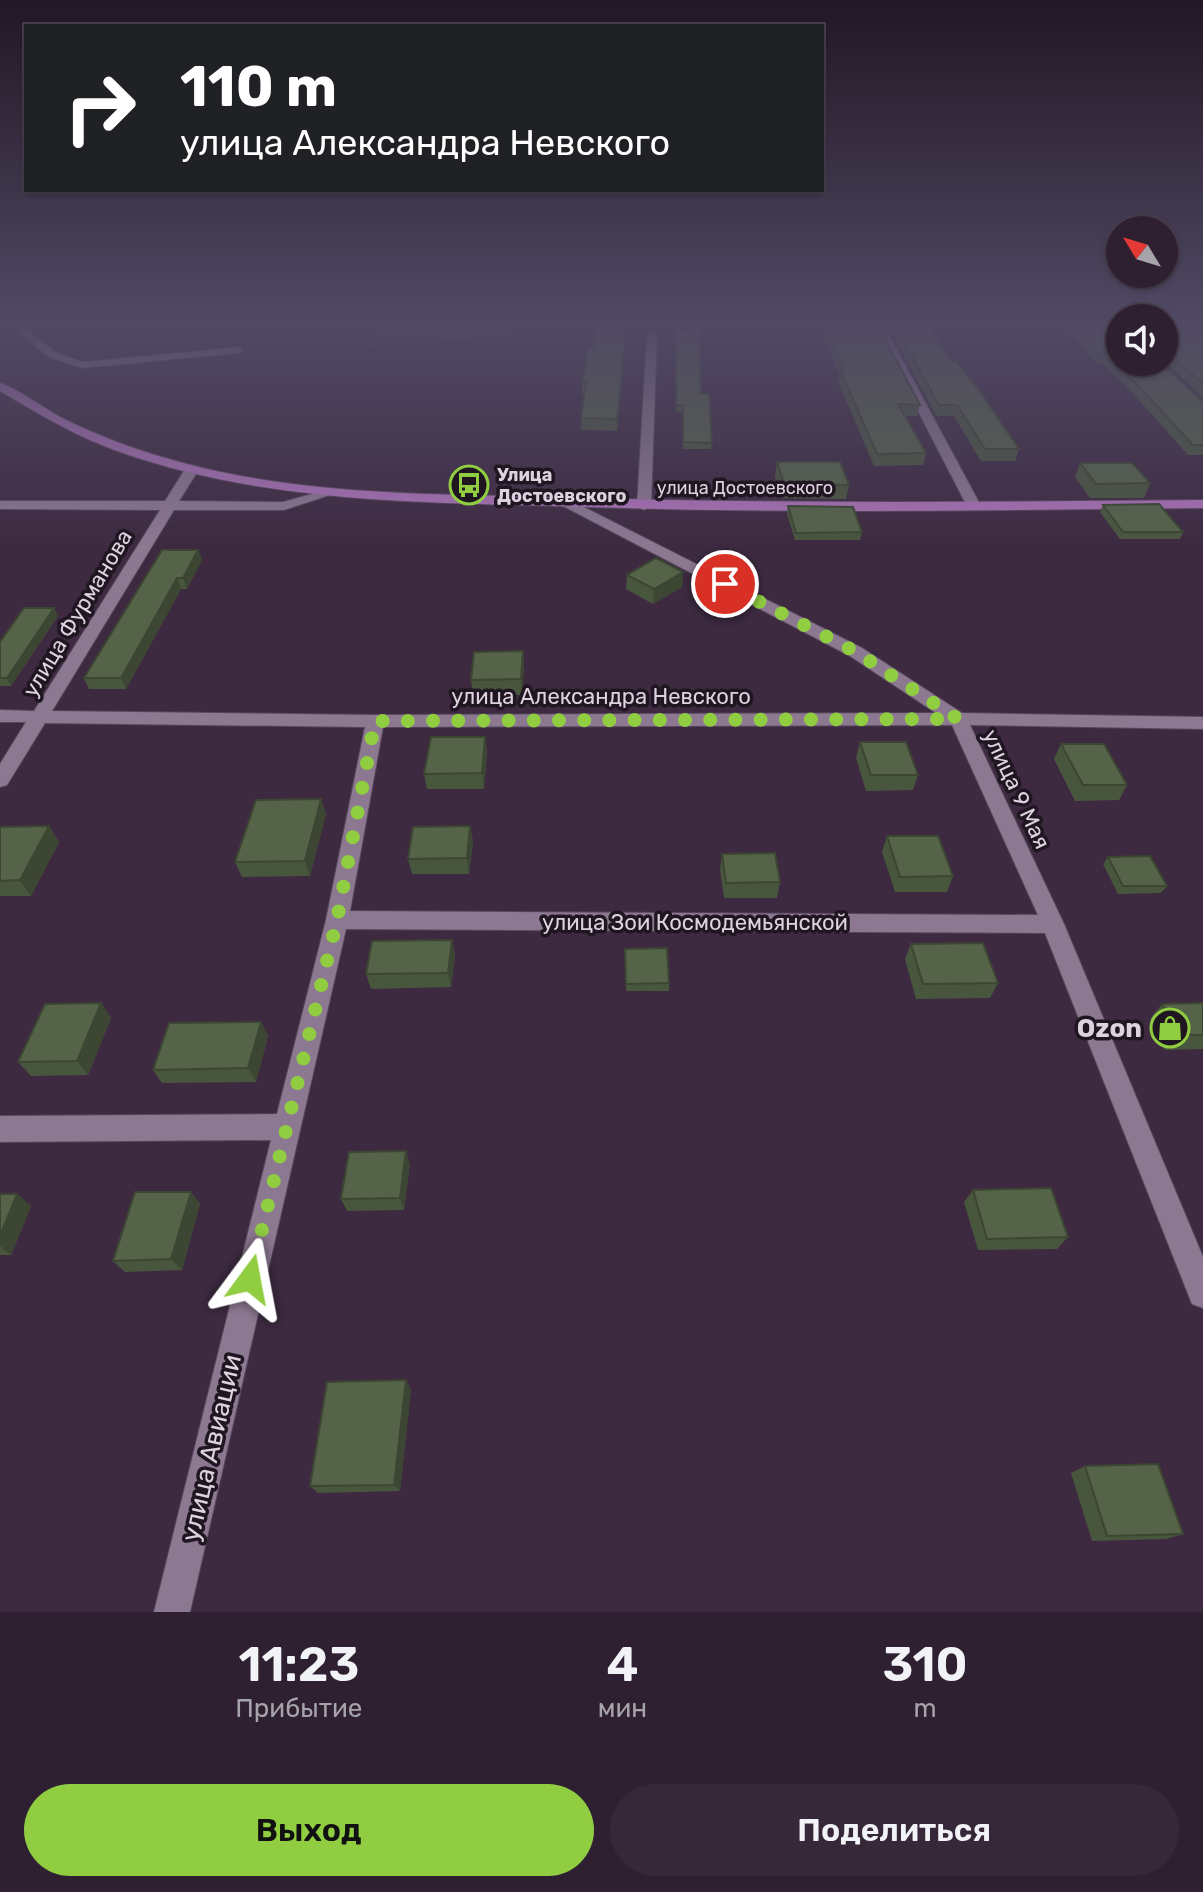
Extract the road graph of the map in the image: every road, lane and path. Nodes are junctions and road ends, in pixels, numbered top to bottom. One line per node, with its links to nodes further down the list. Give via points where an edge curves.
1 (16, 397): 4 (main road, via 77,429)
2 (649, 397): 10 (street)
3 (917, 397): 11 (street)
4 (192, 469): 5 (main road); 7 (street, улица Фурманова)
5 (326, 494): 6 (main road, улица Достоевского); 7 (street, улица Достоевского, via 284,506)
6 (568, 503): 10 (main road, улица Достоевского); 14 (street, улица 9 Мая, via 856,652)
7 (169, 504): 9 (street, улица Достоевского); 12 (street, улица Фурманова)
8 (1203, 504): 11 (main road, улица Достоевского)
9 (0, 505)
10 (644, 506): 11 (main road, улица Достоевского)
11 (974, 506)
12 (40, 715): 13 (street, улица Александра Невского); 15 (street, улица Александра Невского); 17 (street, улица Фурманова)
13 (0, 716)
14 (958, 719): 15 (street, улица Александра Невского); 16 (street, улица Александра Невского); 19 (street, улица 9 Мая)
15 (375, 721): 18 (street, улица Авиации)
16 (1203, 723)
17 (0, 780)
18 (337, 920): 19 (street, улица Зои Космодемьянской); 20 (street, улица Авиации)
19 (1053, 924): 22 (street, улица 9 Мая)
20 (286, 1127): 21 (street); 23 (street, улица Авиации)
21 (0, 1129)
22 (1203, 1293)
23 (172, 1612)

